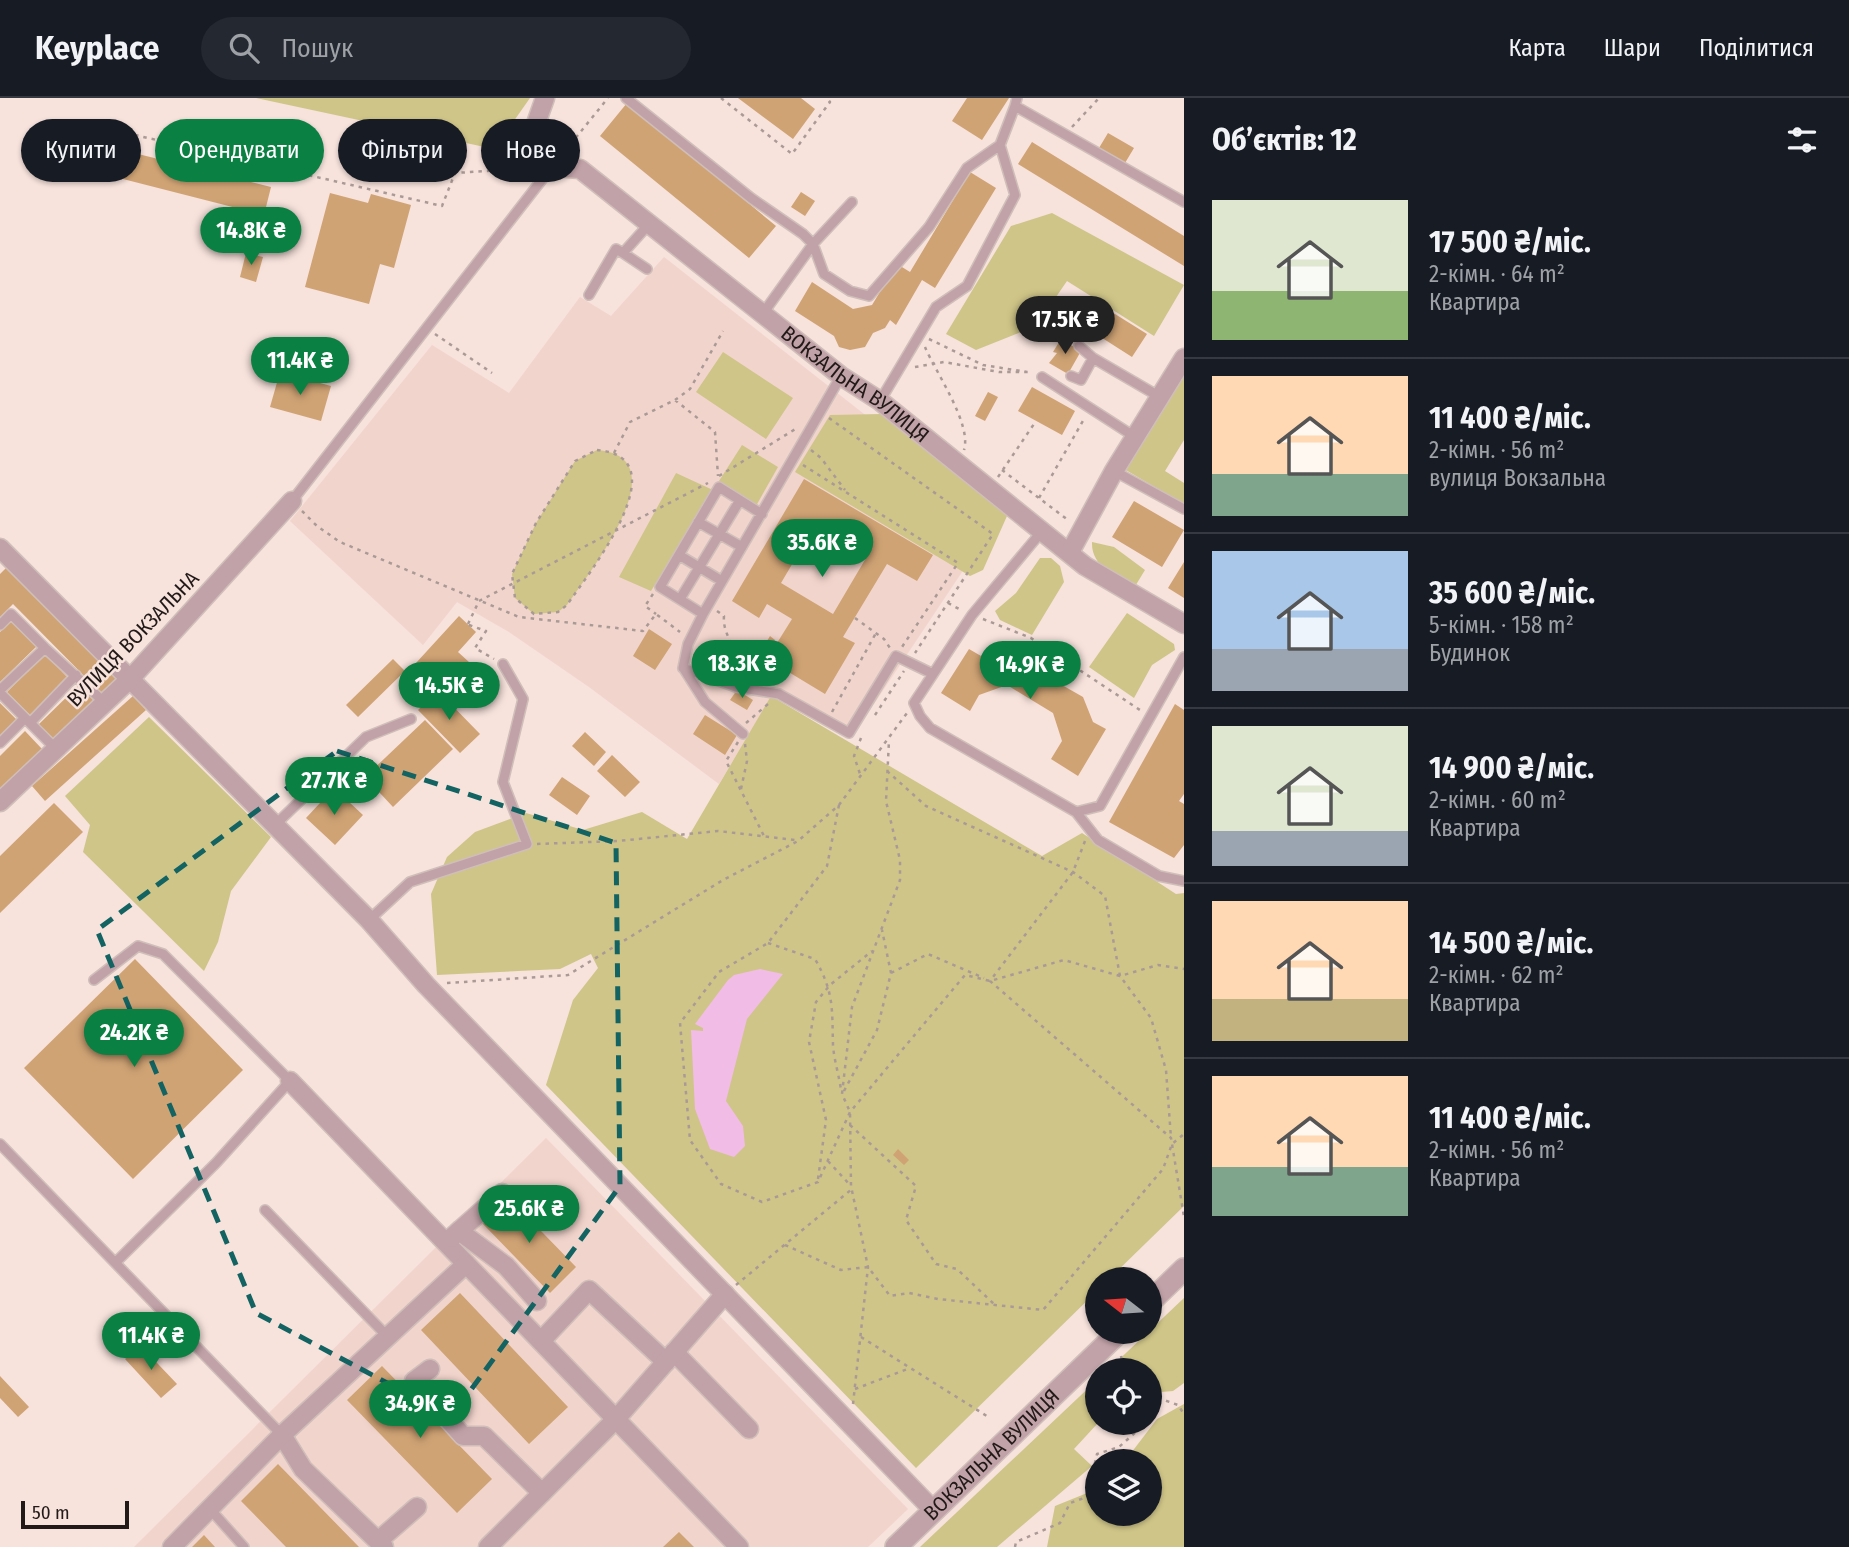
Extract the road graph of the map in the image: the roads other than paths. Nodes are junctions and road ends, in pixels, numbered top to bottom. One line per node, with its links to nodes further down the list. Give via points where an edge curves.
1 (545, 98): 4 (street, ВОКЗАЛЬНА ВУЛИЦЯ)
2 (626, 98): 11 (lane)
3 (1016, 102): 5 (lane); 9 (lane)
4 (538, 119)
5 (1000, 145): 11 (lane, via 967,168 929,226 869,296 824,274); 23 (lane, via 1015,195 967,286 936,307)
6 (580, 169): 10 (street, ВОКЗАЛЬНА ВУЛИЦЯ)
7 (540, 182): 27 (lane)
8 (852, 202): 11 (lane)
9 (1184, 202)
10 (651, 222): 12 (lane); 15 (street, ВОКЗАЛЬНА ВУЛИЦЯ)
11 (813, 244): 15 (lane)
12 (623, 253): 13 (lane); 14 (lane, via 616,248)
13 (647, 269)
14 (589, 295)
15 (764, 312): 19 (street, ВОКЗАЛЬНА ВУЛИЦЯ)
16 (1079, 346): 17 (lane)
17 (1093, 358): 20 (lane, via 1081,380); 22 (lane)
18 (1184, 358): 22 (street)
19 (841, 376): 23 (street, ВОКЗАЛЬНА ВУЛИЦЯ); 29 (lane)
20 (1071, 376)
21 (1042, 377): 24 (lane)
22 (1160, 397): 24 (street)
23 (880, 401): 31 (street, ВОКЗАЛЬНА ВУЛИЦЯ)
24 (1135, 437): 25 (street)
25 (1114, 471): 28 (lane); 35 (street)
26 (740, 500): 29 (lane); 30 (lane, via 719,487); 32 (lane)
27 (292, 501): 50 (street, ВУЛИЦЯ ВОКЗАЛЬНА)
28 (1184, 509)
29 (762, 514): 33 (lane)
30 (698, 522): 32 (lane); 36 (lane)
31 (1043, 530): 35 (street, ВОКЗАЛЬНА ВУЛИЦЯ); 47 (lane)
32 (718, 534): 33 (lane); 37 (lane)
33 (742, 547): 38 (lane)
34 (0, 548): 50 (street)
35 (1070, 552): 41 (street, ВОКЗАЛЬНА ВУЛИЦЯ)
36 (679, 555): 37 (lane); 39 (lane, via 660,587)
37 (699, 567): 38 (lane); 39 (lane)
38 (722, 581): 40 (lane)
39 (680, 599): 40 (lane)
40 (705, 610): 46 (lane, via 690,639)
41 (1184, 624)
42 (0, 625): 43 (lane, via 11,614)
43 (45, 648): 48 (lane); 51 (lane)
44 (1184, 657): 49 (lane)
45 (503, 664): 62 (lane, via 523,699 503,782 527,844 410,882)
46 (684, 668): 47 (lane, via 736,687 779,694 849,733 896,656); 55 (lane, via 705,702)
47 (931, 673): 59 (lane, via 914,703 930,728)
48 (76, 675): 52 (lane); 54 (lane)
49 (1180, 675): 59 (lane, via 1150,717 1100,806)
50 (131, 678): 52 (street, ВУЛИЦЯ ВОКЗАЛЬНА); 60 (street)
51 (0, 692): 54 (lane)
52 (105, 703): 57 (street, ВУЛИЦЯ ВОКЗАЛЬНА)
53 (411, 719): 60 (lane, via 366,737)
54 (27, 721): 56 (lane); 57 (lane)
55 (741, 732)
56 (0, 743)
57 (56, 749): 58 (street, ВУЛИЦЯ ВОКЗАЛЬНА)
58 (0, 802)
59 (1076, 812): 61 (lane, via 1098,840 1159,876)
60 (275, 825): 62 (street)
61 (1184, 881)
62 (369, 920): 73 (street, via 426,985)
63 (94, 980): 64 (lane, via 138,946 163,954)
64 (290, 1080): 68 (street); 69 (lane, via 216,1163)
65 (0, 1144): 69 (lane)
66 (502, 1193): 68 (street)
67 (265, 1210): 75 (lane)
68 (452, 1237): 70 (street); 74 (street, via 506,1266)
69 (116, 1262): 82 (lane)
70 (466, 1264): 75 (street); 76 (street)
71 (1184, 1269): 72 (street)
72 (1162, 1290)
73 (725, 1294): 78 (street); 86 (street)
74 (537, 1301)
75 (388, 1337): 82 (street)
76 (541, 1341): 78 (street, via 589,1290); 80 (street)
77 (1107, 1344): 86 (street, ВОКЗАЛЬНА ВУЛИЦЯ)
78 (670, 1357): 80 (street); 81 (street)
79 (430, 1369): 83 (street, via 414,1381 463,1436 484,1436)
80 (616, 1419): 83 (street); 91 (street)
81 (749, 1429)
82 (282, 1435): 85 (street); 87 (street, via 303,1469)
83 (542, 1493): 90 (street)
84 (417, 1507): 87 (street)
85 (210, 1509): 88 (street); 89 (lane)
86 (934, 1510): 92 (street, ВОКЗАЛЬНА ВУЛИЦЯ)
87 (381, 1544)
88 (172, 1547)
89 (244, 1547)
90 (488, 1547)
91 (739, 1547)
92 (896, 1547)

